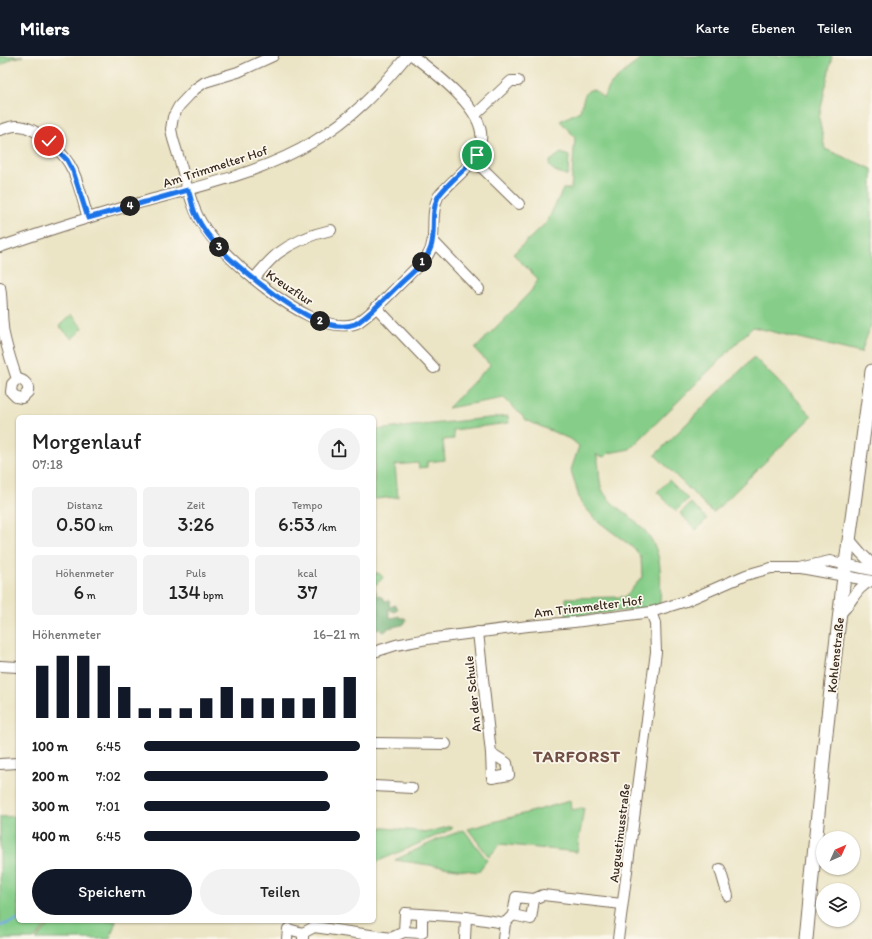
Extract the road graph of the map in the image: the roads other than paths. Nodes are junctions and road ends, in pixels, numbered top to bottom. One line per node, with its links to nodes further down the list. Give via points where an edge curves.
1 (273, 56): 8 (street, Kreuzflur, via 238,72 206,82 195,89 177,109 171,129)
2 (406, 56): 8 (street, Am Trimmelter Hof, via 367,102 344,122 313,142 262,166)
3 (413, 56): 5 (street, Kreuzflur, via 451,87)
4 (518, 81): 5 (street, via 511,81)
5 (475, 115): 7 (street, Kreuzflur, via 482,140)
6 (0, 130): 10 (street, via 16,126 35,131 49,141 67,160 73,171)
7 (474, 160): 9 (street); 12 (street, Kreuzflur, via 438,197 434,212)
8 (188, 190): 10 (street, Am Trimmelter Hof); 14 (street, Kreuzflur, via 196,213 210,236)
9 (519, 204)
10 (88, 218): 13 (street, Am Trimmelter Hof)
11 (332, 230): 14 (street, Kreuzflur, via 285,249)
12 (433, 241): 16 (street); 17 (street, Kreuzflur, via 424,260)
13 (0, 247)
14 (254, 278): 17 (street, Kreuzflur, via 292,306 324,323 342,326 354,324)
15 (0, 287): 20 (street, via 4,333)
16 (479, 289)
17 (376, 307): 18 (street)
18 (434, 368)
19 (872, 372): 21 (main road, Kohlenstraße)
20 (17, 378)
21 (849, 539): 22 (street); 23 (main road, Kohlenstraße)
22 (872, 564)
23 (845, 570): 24 (street); 25 (street); 26 (street, Am Trimmelter Hof, via 830,561 799,568 771,568); 27 (main road, Kohlenstraße)
24 (872, 570)
25 (872, 581): 27 (street, via 858,590 848,607)
26 (651, 612): 28 (street, Am Trimmelter Hof); 42 (street, Augustinusstraße, via 655,624 656,652)
27 (840, 614): 55 (main road, Kohlenstraße)
28 (478, 632): 29 (street, Am Trimmelter Hof, via 409,642); 34 (street, An der Schule)
29 (376, 651)
30 (0, 666): 31 (street)
31 (16, 667)
32 (376, 743): 33 (street)
33 (446, 744)
34 (491, 753)
35 (16, 762): 36 (street)
36 (0, 764)
37 (376, 786): 38 (street)
38 (412, 788)
39 (720, 869): 40 (street)
40 (728, 896)
41 (534, 899): 42 (street, via 543,895); 44 (street, via 516,897); 44 (street, via 531,919)
42 (622, 904): 54 (street, Augustinusstraße)
43 (422, 914): 45 (street); 47 (street, via 405,913); 47 (street, via 422,933)
44 (513, 915): 46 (street)
45 (466, 917): 46 (street); 52 (street)
46 (505, 923): 53 (street)
47 (404, 932): 51 (street)
48 (303, 936): 49 (street, via 314,927); 50 (street, via 288,930)
49 (355, 936): 51 (street)
50 (287, 939)
51 (391, 939)
52 (465, 939)
53 (503, 939)
54 (618, 939)
55 (806, 939)

